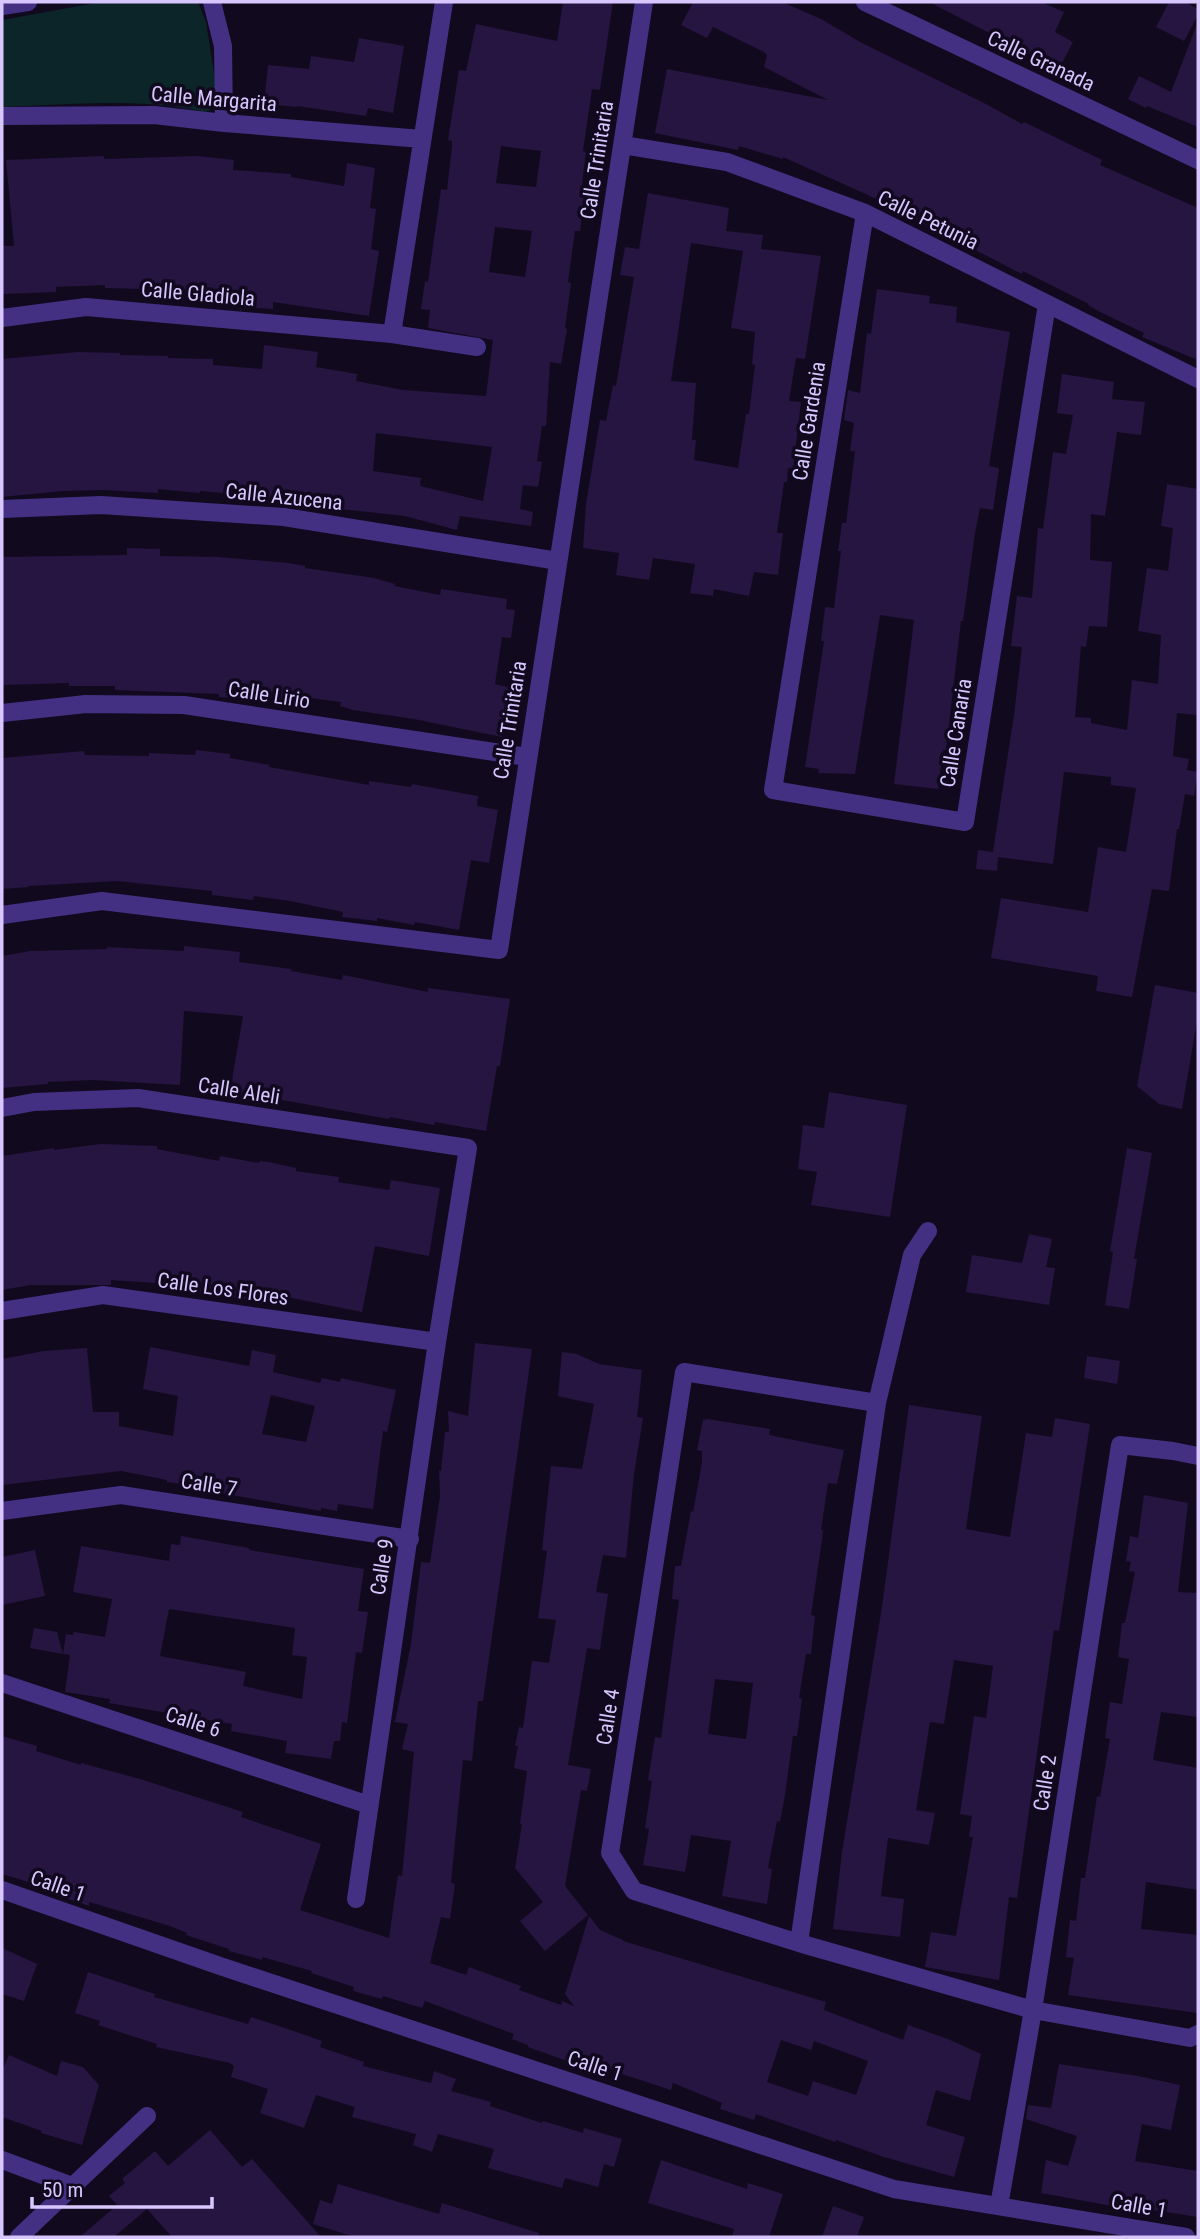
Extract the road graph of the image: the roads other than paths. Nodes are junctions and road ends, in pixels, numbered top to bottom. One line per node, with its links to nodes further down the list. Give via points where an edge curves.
1 (28, 2): 6 (street)
2 (212, 2): 8 (street, via 223,46)
3 (444, 2): 9 (street)
4 (644, 2): 10 (street, Calle Trinitaria)
5 (865, 2): 11 (street, Calle Granada)
6 (2, 6)
7 (2, 116): 8 (street, Calle Margarita, via 154,115)
8 (224, 123): 9 (street, Calle Margarita)
9 (422, 139): 15 (street)
10 (623, 145): 12 (street, Calle Petunia, via 727,162); 19 (street, Calle Trinitaria)
11 (1198, 160)
12 (865, 213): 13 (street, Calle Petunia); 20 (street, Calle Gardenia)
13 (1047, 304): 17 (street, Calle Petunia); 20 (street, Calle Canaria, via 965,822 773,790)
14 (2, 318): 15 (street, Calle Gladiola, via 86,307)
15 (391, 334): 16 (street, Calle Gladiola)
16 (477, 346)
17 (1198, 379)
18 (2, 509): 19 (street, Calle Azucena, via 101,505 284,517)
19 (558, 561): 22 (street, Calle Trinitaria)
20 (797, 635)
21 (2, 713): 22 (street, Calle Lirio, via 86,704 184,705)
22 (527, 757): 23 (street, Calle Trinitaria, via 499,950 103,901)
23 (2, 915)
24 (2, 1108): 25 (street, Calle Aleli, via 34,1102 138,1098)
25 (468, 1148): 28 (street, Calle 9)
26 (928, 1231): 29 (street, via 912,1255)
27 (2, 1311): 28 (street, Calle Los Flores, via 103,1295)
28 (437, 1342): 32 (street, Calle 9)
29 (877, 1404): 37 (street); 37 (street, Calle 4, via 684,1372 610,1853 634,1891)
30 (1198, 1456): 38 (street, Calle 2, via 1120,1445)
31 (2, 1511): 32 (street, Calle 7, via 121,1495)
32 (410, 1539): 34 (street, Calle 9)
33 (2, 1683): 34 (street, Calle 6)
34 (369, 1805): 36 (street, Calle 9)
35 (2, 1890): 43 (street, Calle 1, via 894,2189)
36 (356, 1899)
37 (799, 1943): 38 (street, Calle 4)
38 (1033, 2010): 39 (street, Calle 4, via 1190,2038); 43 (street, Calle 2)
39 (1198, 2034)
40 (147, 2116): 42 (street)
41 (2, 2160): 42 (street)
42 (72, 2186): 44 (street)
43 (999, 2206): 45 (street, Calle 1)
44 (19, 2237)
45 (1186, 2237)

